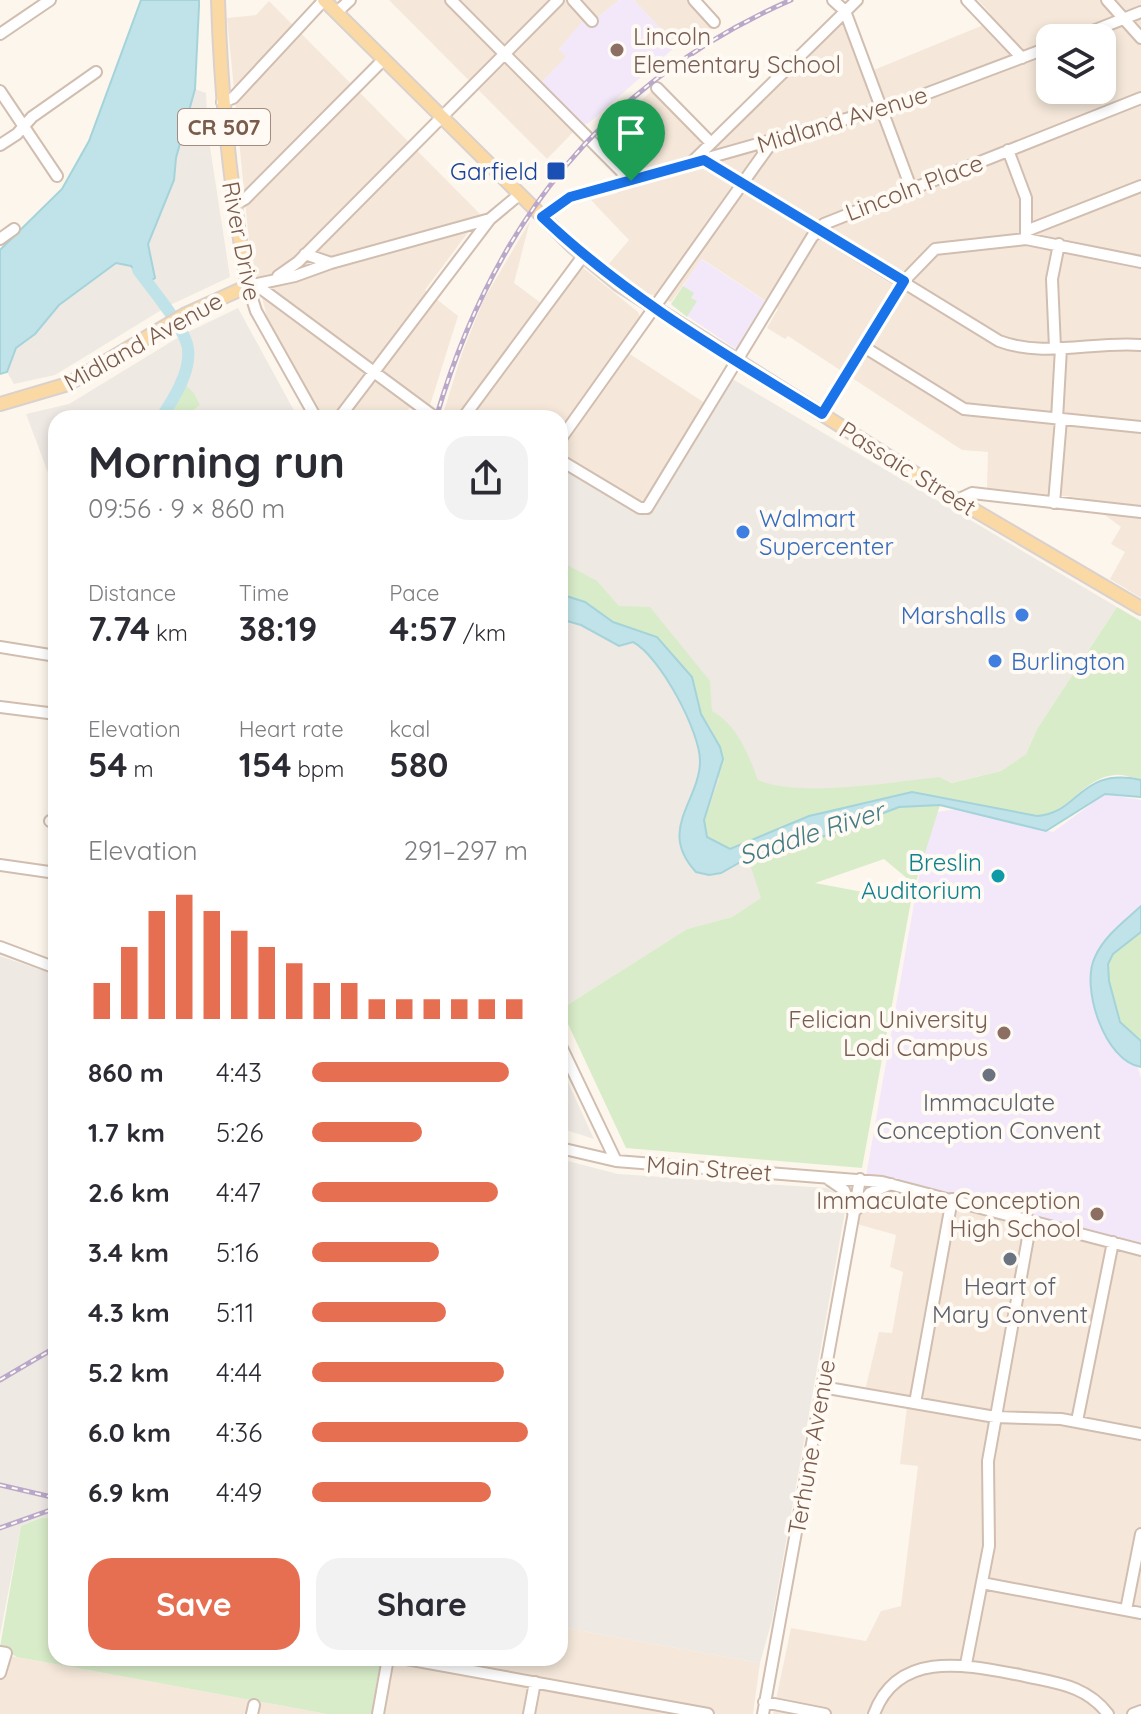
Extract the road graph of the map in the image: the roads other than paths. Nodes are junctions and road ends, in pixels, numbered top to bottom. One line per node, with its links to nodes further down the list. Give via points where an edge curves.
1 (50, 0): 20 (street)
2 (218, 0): 30 (main road, River Drive / CR 507)
3 (324, 0): 14 (main road, Passaic Street); 30 (street, via 233,98)
4 (350, 0): 14 (street)
5 (451, 0): 22 (street)
6 (558, 0): 22 (street)
7 (573, 0): 17 (street)
8 (694, 0): 18 (street)
9 (833, 0): 13 (street)
10 (857, 0): 13 (street)
11 (967, 0): 24 (street)
12 (1107, 0): 16 (street)
13 (845, 11): 31 (street); 35 (street)
14 (337, 12): 25 (main road, Passaic Street)
15 (1141, 12): 16 (street)
16 (1124, 19): 19 (street); 21 (street)
17 (592, 21)
18 (714, 22)
19 (1111, 24)
20 (0, 34)
21 (1141, 38)
22 (503, 52): 32 (street); 41 (street)
23 (1036, 52): 24 (street, Midland Avenue)
24 (1022, 58): 31 (street, Midland Avenue)
25 (384, 59): 32 (main road, Passaic Street); 46 (street)
26 (96, 72): 33 (street)
27 (657, 88): 35 (street)
28 (0, 91): 33 (street)
29 (1141, 98): 37 (street, Lincoln Place)
30 (222, 102): 46 (main road, River Drive / CR 507)
31 (881, 109): 34 (street, Midland Avenue); 44 (street)
32 (442, 117): 45 (main road, Passaic Street); 54 (street)
33 (23, 126): 36 (street); 40 (street)
34 (772, 141): 38 (street, Midland Avenue); 42 (street)
35 (711, 143): 39 (street)
36 (0, 145)
37 (1008, 150): 44 (street, Lincoln Place); 51 (street, via 1026,198)
38 (704, 160): 39 (street, Midland Avenue); 42 (street)
39 (690, 164): 41 (street, Midland Avenue)
40 (57, 176)
41 (631, 181): 47 (street, Midland Avenue, via 570,197)
42 (743, 184): 50 (street); 61 (street)
43 (1141, 186): 51 (street)
44 (911, 188): 50 (street, Lincoln Place, via 833,218)
45 (520, 194): 47 (main road, Passaic Street); 48 (street, Midland Avenue)
46 (233, 206): 60 (main road, River Drive / CR 507)
47 (542, 217): 55 (main road, Passaic Street)
48 (490, 219): 57 (street, Midland Avenue); 66 (street)
49 (14, 229): 52 (street)
50 (818, 229): 59 (street); 65 (street, Lincoln Place)
51 (1026, 235): 53 (street); 59 (street, via 943,246 922,258)
52 (0, 239)
53 (1059, 244): 56 (street); 64 (street, via 1052,279)
54 (305, 254): 57 (street); 58 (street)
55 (583, 256): 61 (main road, Passaic Street); 71 (street)
56 (1141, 262)
57 (331, 263): 58 (street, Midland Avenue)
58 (270, 279): 60 (street, Midland Avenue)
59 (904, 281): 63 (street); 64 (street, via 999,341 1034,350)
60 (252, 285): 66 (street); 67 (main road, Midland Avenue, via 180,317 68,384); 68 (street, River Drive, via 256,311)
61 (653, 309): 65 (main road, Passaic Street); 75 (street)
62 (1141, 345): 64 (street)
63 (864, 347): 72 (street); 73 (street, via 964,409)
64 (1058, 348): 73 (street)
65 (737, 362): 72 (main road, Passaic Street); 76 (street, Lincoln Place, via 645,510)
66 (373, 372): 69 (street); 70 (street)
67 (0, 404)
68 (312, 410)
69 (345, 410)
70 (425, 410)
71 (469, 410)
72 (822, 414): 77 (main road, Passaic Street)
73 (1059, 419): 74 (street); 78 (street)
74 (1141, 427)
75 (568, 429)
76 (568, 465)
77 (957, 500): 78 (street, via 972,493); 80 (main road, Passaic Street)
78 (1054, 503): 79 (street)
79 (1141, 512)
80 (1141, 608)
81 (0, 647): 82 (street)
82 (48, 655)
83 (0, 707): 84 (street)
84 (48, 713)
85 (0, 865): 86 (street)
86 (48, 872)
87 (0, 947): 88 (street)
88 (48, 965)
89 (568, 1061): 90 (street)
90 (603, 1135): 92 (street, via 599,1148); 93 (street)
91 (568, 1151): 92 (street, Main Street)
92 (580, 1155): 93 (street, Main Street)
93 (616, 1161): 94 (street, Main Street)
94 (824, 1177): 95 (street, Main Street); 98 (street, via 844,1190)
95 (860, 1179): 96 (street, Main Street); 98 (street, Terhune Avenue)
96 (892, 1184): 97 (street, Main Street); 98 (street, via 870,1193)
97 (952, 1199): 99 (street, Main Street); 103 (street)
98 (854, 1214): 102 (street, Terhune Avenue)
99 (1031, 1221): 100 (street, Main Street); 104 (street)
100 (1113, 1242): 101 (street, Main Street); 105 (street)
101 (1141, 1250)
102 (822, 1387): 103 (street); 117 (street, Terhune Avenue)
103 (915, 1403): 104 (street)
104 (995, 1417): 105 (street); 108 (street, via 985,1482 989,1546)
105 (1077, 1421): 106 (street)
106 (1141, 1434)
107 (1141, 1534): 109 (street)
108 (982, 1583): 109 (street); 112 (street)
109 (1126, 1610): 110 (street)
110 (1141, 1613)
111 (3, 1652): 115 (street)
112 (966, 1664): 123 (street, via 927,1666 905,1675 885,1693); 124 (street, via 1074,1687)
113 (387, 1666): 119 (street)
114 (446, 1666): 116 (street)
115 (0, 1673)
116 (535, 1682): 120 (street); 121 (street)
117 (761, 1710): 122 (street)
118 (1141, 1711): 125 (street)
119 (378, 1714)
120 (529, 1714)
121 (708, 1714)
122 (825, 1714)
123 (874, 1714)
124 (1108, 1714)
125 (1133, 1714)

